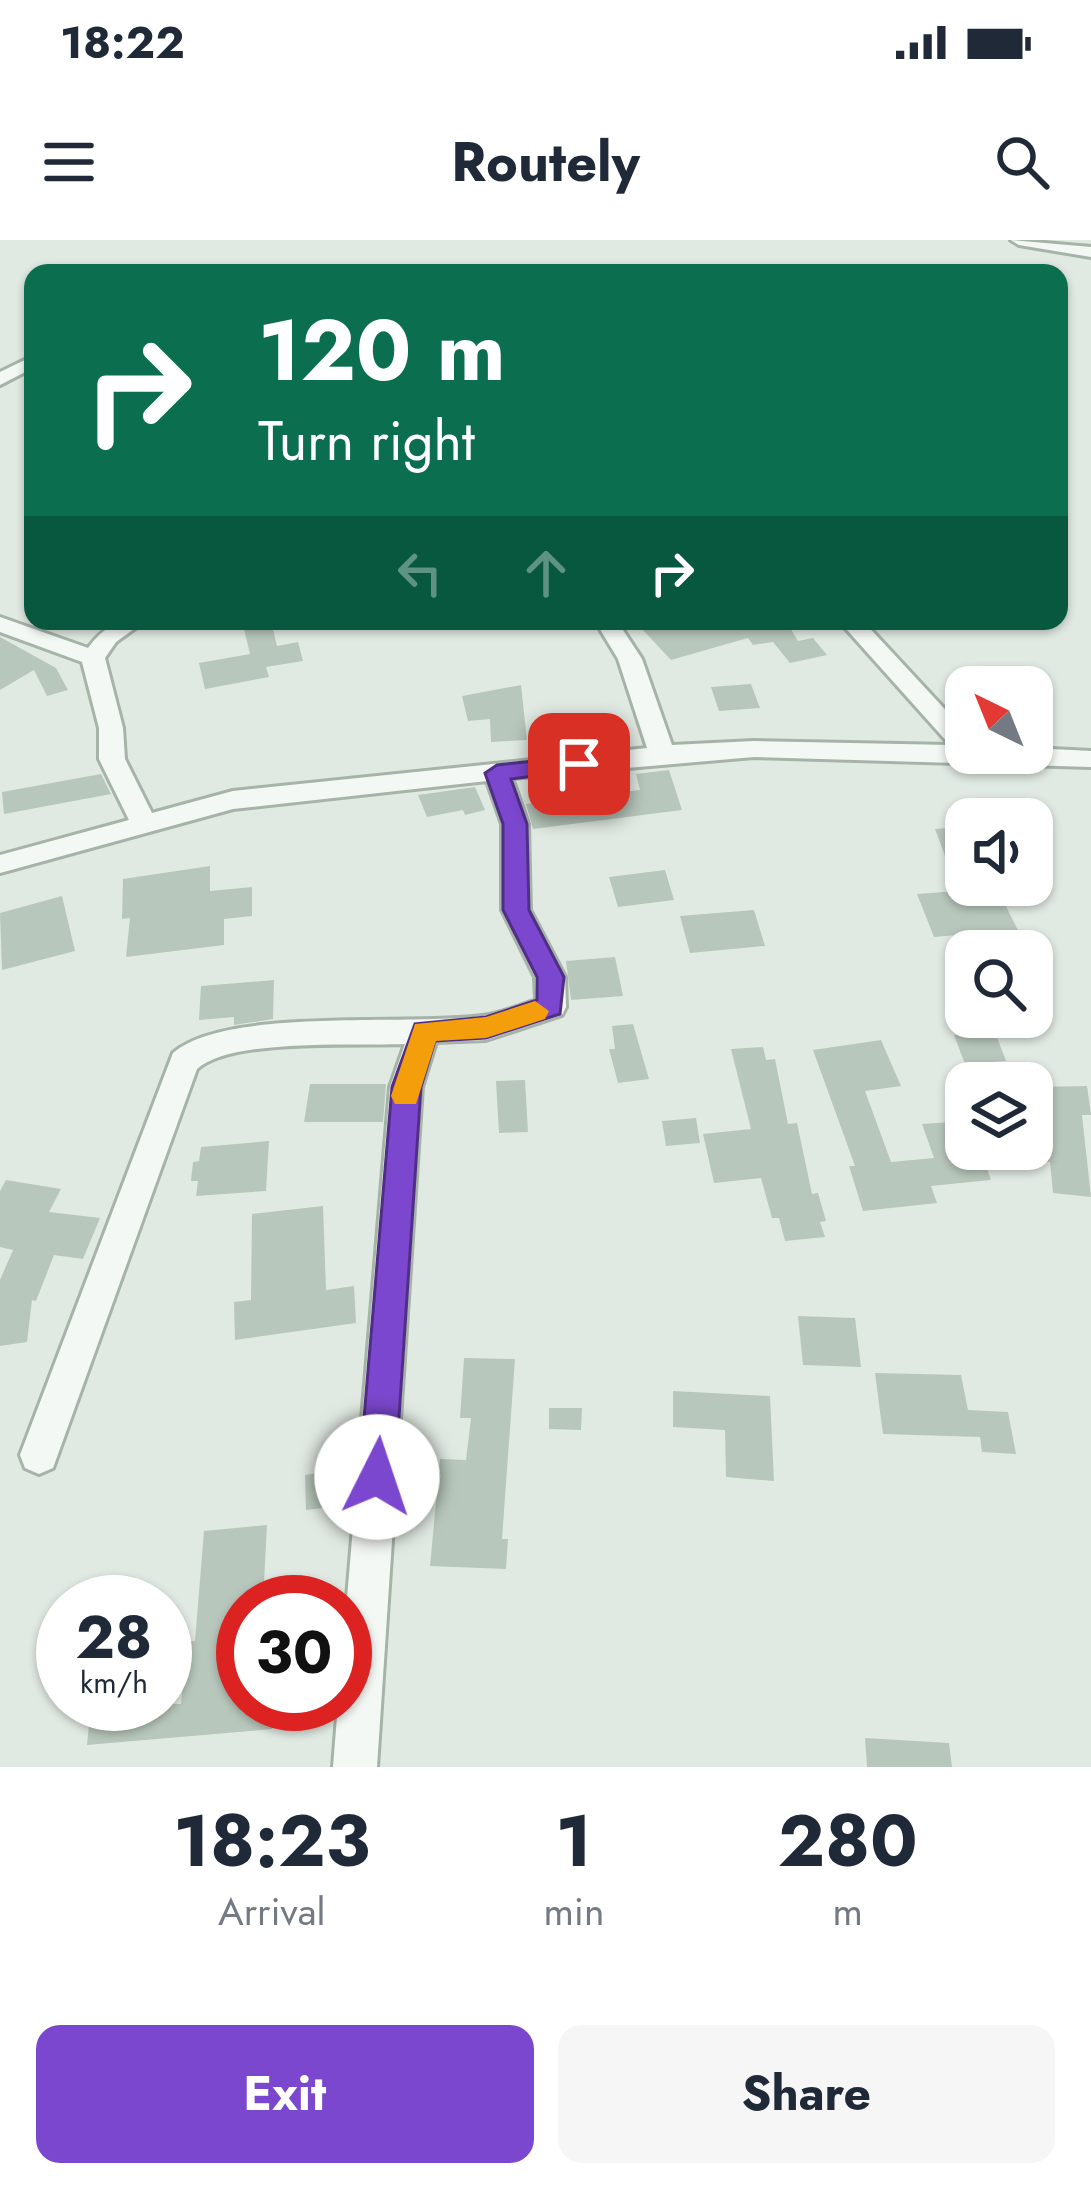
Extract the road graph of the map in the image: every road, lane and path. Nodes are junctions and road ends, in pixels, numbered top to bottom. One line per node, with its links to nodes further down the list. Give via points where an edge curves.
1 (1019, 240): 2 (street)
2 (1091, 252)
3 (0, 624): 7 (street)
4 (119, 630): 7 (street)
5 (612, 630): 10 (street, via 630,659)
6 (858, 630): 8 (street)
7 (93, 658): 14 (street, via 112,759)
8 (945, 727)
9 (945, 751): 10 (street)
10 (662, 754): 13 (street)
11 (1053, 757): 12 (street)
12 (1091, 759)
13 (497, 773): 14 (street, via 232,800); 16 (street, via 515,824 516,910 550,977 550,1006 486,1028)
14 (144, 823): 15 (street)
15 (0, 864)
16 (424, 1031): 17 (street, via 242,1040 201,1047 184,1062); 18 (street, via 406,1087)
17 (39, 1454)
18 (355, 1767)

